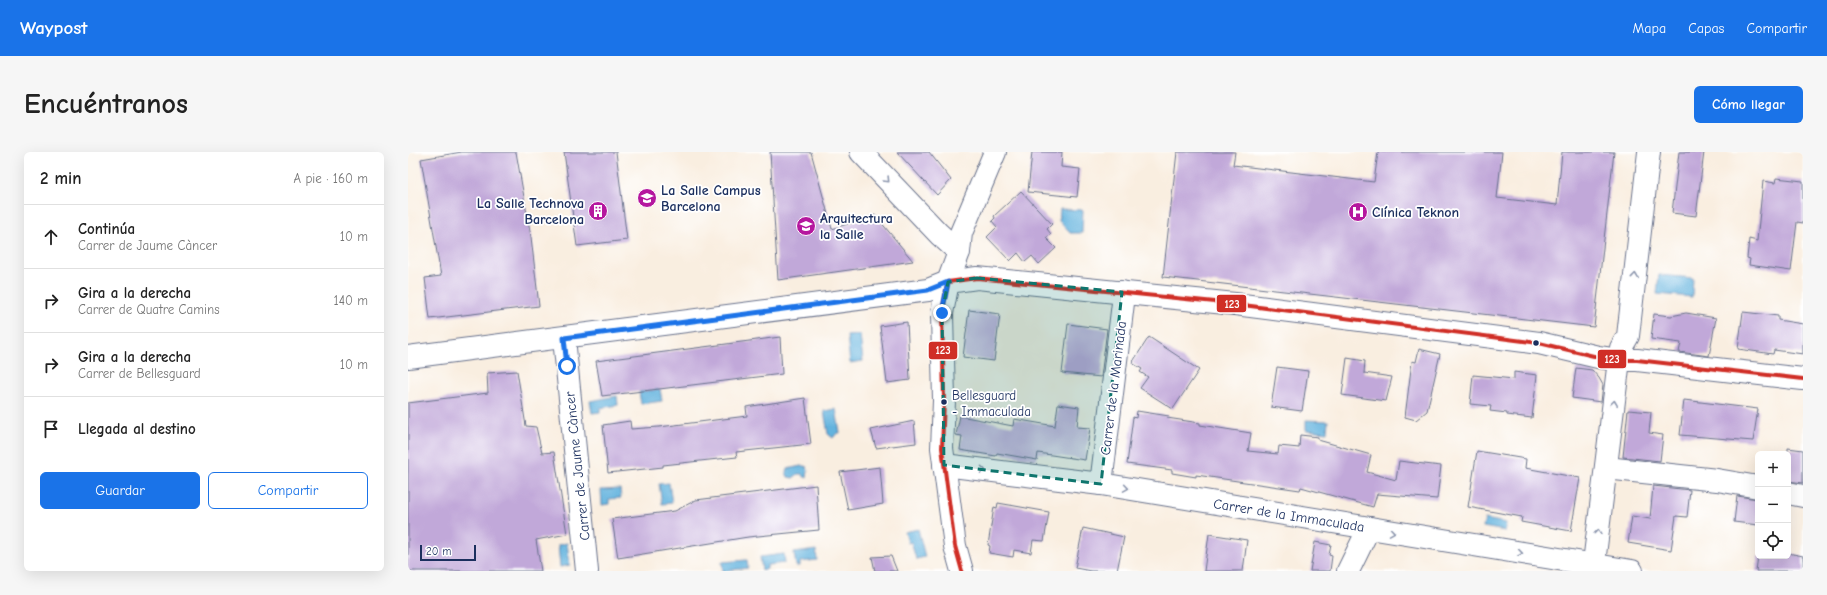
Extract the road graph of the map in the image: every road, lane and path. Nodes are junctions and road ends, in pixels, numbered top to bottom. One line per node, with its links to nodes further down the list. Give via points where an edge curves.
1 (860, 152): 4 (street, one-way to 4)
2 (995, 152): 4 (street, via 960,233)
3 (1649, 152): 9 (street, one-way to 3, via 1621,348 1628,336)
4 (958, 252): 5 (street)
5 (948, 282): 6 (street, via 977,278); 7 (street, via 928,290); 11 (street, via 942,313)
6 (1122, 292): 9 (street, via 1539,343); 13 (street, Carrer de la Marinada, via 1123,303)
7 (564, 338): 8 (street); 19 (street, Carrer de Jaume Càncer)
8 (408, 357)
9 (1619, 360): 10 (street); 12 (street, one-way to 9)
10 (1803, 379)
11 (944, 465): 13 (street, Carrer de la Immaculada, one-way to 13); 20 (street)
12 (1606, 468): 14 (street); 18 (street, one-way to 12)
13 (1101, 484): 17 (street, Carrer de la Immaculada, one-way to 17)
14 (1755, 486)
15 (1791, 494): 16 (street)
16 (1803, 496)
17 (1369, 528): 18 (street, Carrer de la Immaculada, one-way to 18); 21 (street)
18 (1593, 568): 22 (street, Carrer de la Immaculada)
19 (587, 571)
20 (962, 571)
21 (1348, 571)
22 (1632, 571)

